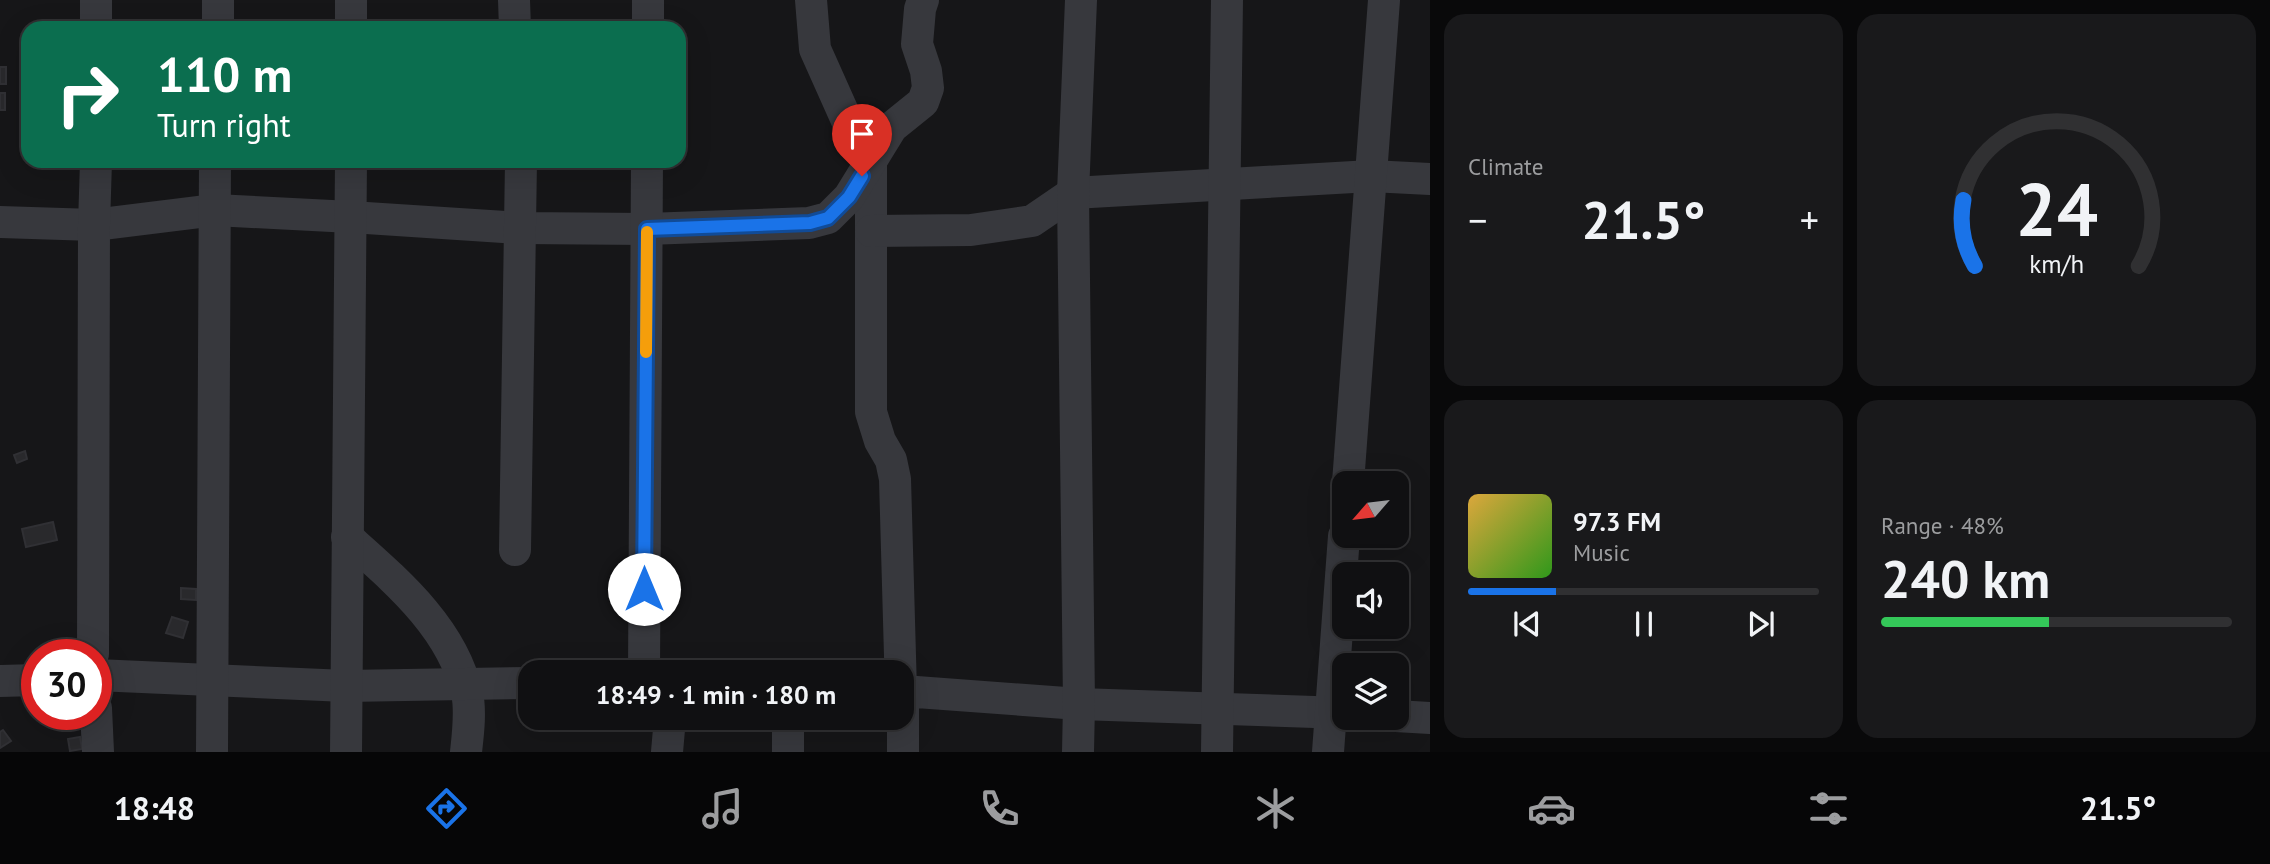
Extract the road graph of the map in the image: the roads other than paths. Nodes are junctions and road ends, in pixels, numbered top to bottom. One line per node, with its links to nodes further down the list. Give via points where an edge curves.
1 (96, 0): 11 (street)
2 (218, 0): 12 (street)
3 (351, 0): 13 (street)
4 (514, 0): 14 (street)
5 (648, 0): 15 (street)
6 (811, 0): 16 (street, via 815,49 861,152)
7 (923, 0): 16 (street, via 917,44 928,88 923,102 892,127)
8 (1081, 0): 25 (street)
9 (1227, 0): 24 (street)
10 (1384, 0): 22 (street)
11 (96, 21)
12 (218, 21)
13 (351, 21)
14 (515, 21)
15 (648, 21)
16 (871, 160): 31 (street, via 849,197 828,218 810,223); 32 (street)
17 (96, 168): 29 (street)
18 (215, 168): 26 (street)
19 (351, 168): 27 (street)
20 (522, 168): 30 (street)
21 (647, 168): 31 (street)
22 (1371, 176): 23 (street); 24 (street); 33 (street)
23 (1430, 179)
24 (1224, 184): 25 (street); 50 (street)
25 (1073, 193): 32 (street, via 1032,221 971,230); 49 (street)
26 (215, 210): 27 (street); 29 (street); 43 (street)
27 (351, 217): 30 (street); 34 (street)
28 (0, 222): 29 (street)
29 (94, 225): 37 (street)
30 (520, 228): 31 (street); 36 (street)
31 (647, 229): 39 (street)
32 (871, 231): 40 (street, via 871,412 895,479)
33 (1349, 471)
34 (347, 537): 45 (street, via 417,604 443,639); 47 (street)
35 (1344, 548): 38 (street)
36 (515, 550)
37 (93, 639)
38 (1340, 653)
39 (644, 660)
40 (901, 660)
41 (112, 677): 43 (street)
42 (21, 680): 44 (street)
43 (213, 680): 47 (street); 60 (street)
44 (0, 681)
45 (463, 683): 46 (street); 47 (street); 62 (street, via 467,694)
46 (518, 683)
47 (346, 686): 61 (street)
48 (914, 692): 49 (street)
49 (1080, 704): 50 (street); 66 (street)
50 (1218, 708): 51 (street); 67 (street)
51 (1332, 712)
52 (1409, 717): 53 (street)
53 (1430, 718)
54 (97, 730): 59 (street)
55 (669, 730): 63 (street)
56 (788, 730): 64 (street)
57 (903, 730): 65 (street)
58 (1334, 730): 68 (street)
59 (98, 752)
60 (212, 752)
61 (346, 752)
62 (466, 752)
63 (667, 752)
64 (788, 752)
65 (903, 752)
66 (1078, 752)
67 (1217, 752)
68 (1328, 752)

